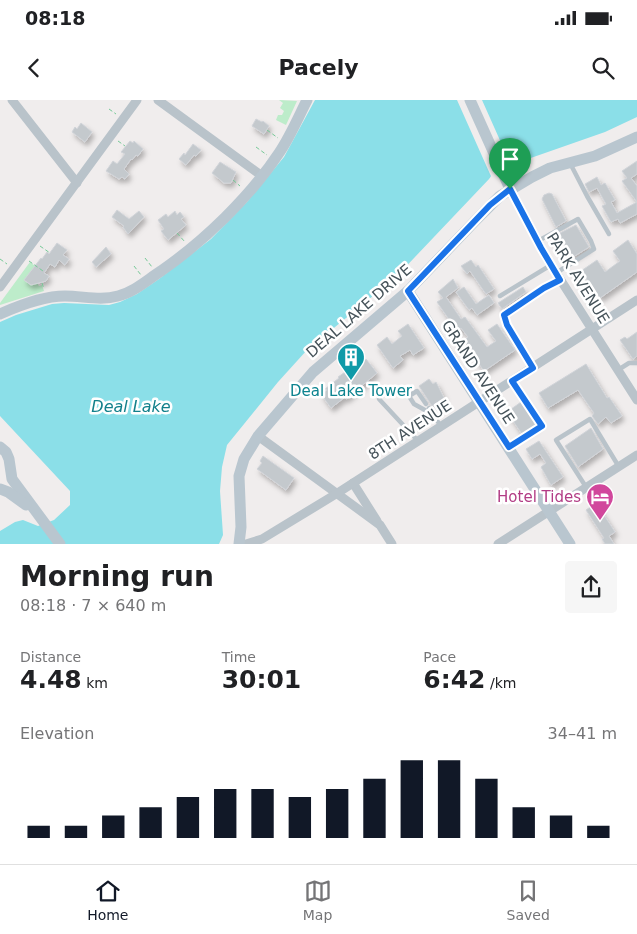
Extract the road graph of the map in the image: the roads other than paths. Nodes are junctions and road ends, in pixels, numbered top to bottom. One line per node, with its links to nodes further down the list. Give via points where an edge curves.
1 (12, 100): 9 (street)
2 (137, 100): 9 (street)
3 (158, 100): 8 (street)
4 (307, 100): 8 (street, via 284,145)
5 (470, 100): 10 (street, PARK AVENUE)
6 (637, 137): 7 (street, DEAL LAKE DRIVE, via 596,156)
7 (570, 163): 10 (street, DEAL LAKE DRIVE, via 550,168); 11 (lane)
8 (262, 176): 18 (street, via 199,240 127,293 104,298 47,298)
9 (77, 183): 14 (street)
10 (510, 189): 12 (street, PARK AVENUE); 15 (street, DEAL LAKE DRIVE, via 490,205)
11 (609, 234)
12 (538, 241): 13 (street, PARK AVENUE); 13 (lane, via 578,219 591,241 594,249)
13 (556, 272): 16 (lane); 19 (street, PARK AVENUE); 21 (lane, via 544,288 504,315)
14 (0, 287)
15 (408, 291): 26 (street, GRAND AVENUE); 29 (street, DEAL LAKE DRIVE, via 313,372)
16 (500, 296)
17 (637, 300): 19 (street, 8TH AVENUE)
18 (0, 314)
19 (592, 329): 21 (street, 8TH AVENUE); 22 (street, PARK AVENUE)
20 (637, 363): 22 (lane, via 629,363)
21 (533, 368): 23 (street, 8TH AVENUE)
22 (618, 370): 25 (street, PARK AVENUE)
23 (512, 381): 26 (street, 8TH AVENUE); 32 (lane, via 542,426)
24 (378, 399): 30 (lane)
25 (637, 400)
26 (480, 402): 28 (street, 8TH AVENUE); 32 (street, GRAND AVENUE)
27 (432, 414): 27 (lane, via 414,404 409,396 416,391); 28 (lane)
28 (441, 426): 30 (street, 8TH AVENUE)
29 (258, 436): 40 (street); 45 (street, DEAL LAKE DRIVE, via 246,453 240,470)
30 (418, 441): 37 (street, 8TH AVENUE)
31 (0, 447): 34 (street, via 7,455)
32 (509, 447): 41 (street, GRAND AVENUE)
33 (637, 455): 35 (street)
34 (9, 467): 36 (street); 42 (street, via 12,479)
35 (619, 467): 38 (street); 38 (lane, via 590,419 556,440)
36 (0, 482)
37 (353, 483): 40 (street, 8TH AVENUE); 43 (street)
38 (586, 487): 41 (street)
39 (0, 489): 42 (street)
40 (336, 494): 43 (street); 46 (street, 8TH AVENUE, via 262,539)
41 (550, 511): 48 (street); 49 (street, GRAND AVENUE)
42 (37, 514): 44 (street)
43 (380, 525): 47 (street)
44 (60, 544)
45 (239, 544)
46 (246, 544)
47 (392, 544)
48 (498, 544)
49 (570, 544)

